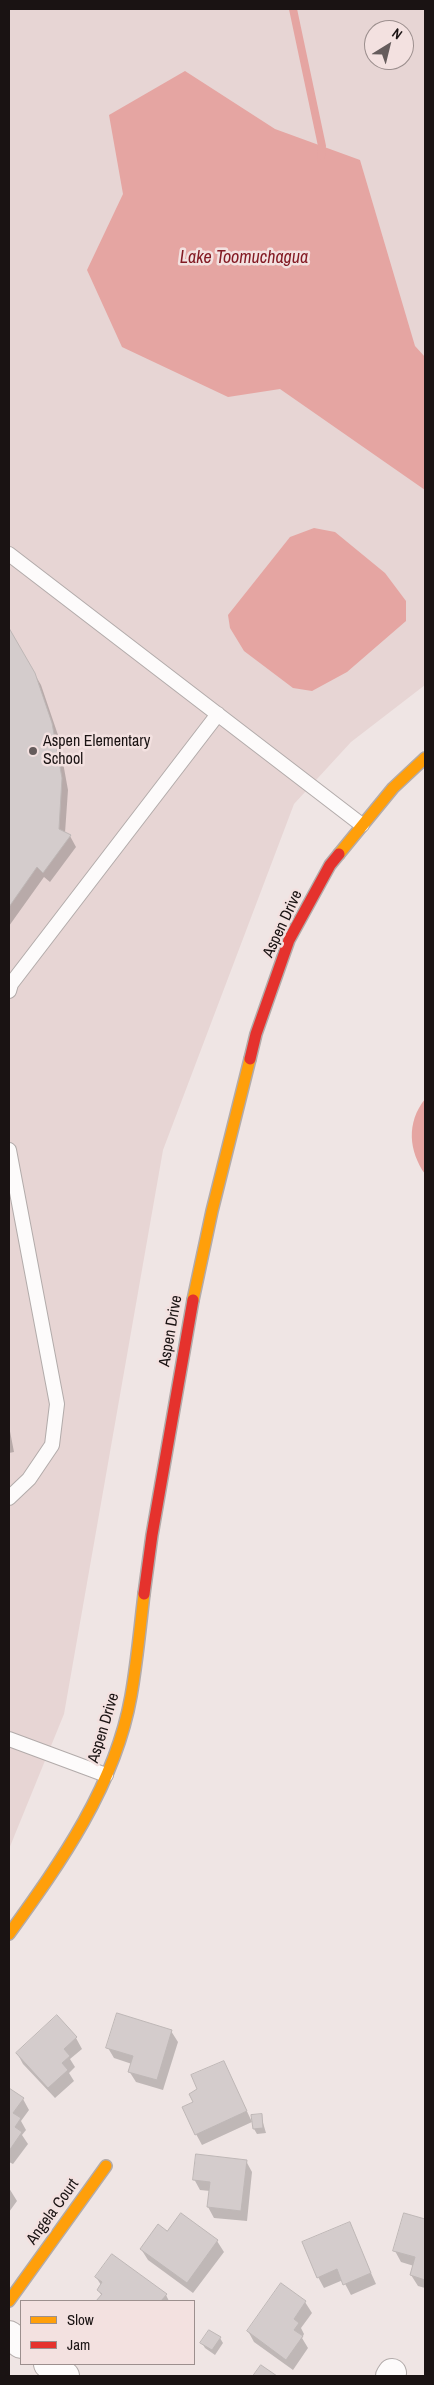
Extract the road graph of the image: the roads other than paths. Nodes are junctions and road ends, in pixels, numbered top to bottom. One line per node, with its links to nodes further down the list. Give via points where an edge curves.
1 (9, 554): 2 (lane)
2 (218, 714): 4 (lane); 5 (lane)
3 (425, 758): 4 (street, Aspen Drive, via 393,788)
4 (362, 825): 9 (street, Aspen Drive, via 330,865 289,940 256,1034 190,1314 152,1535 131,1697)
5 (9, 991)
6 (9, 1150): 7 (lane, via 58,1404 52,1445 29,1479)
7 (9, 1498)
8 (9, 1739): 9 (lane)
9 (106, 1775): 10 (street, Aspen Drive, via 95,1803 59,1865)
10 (9, 1934)
11 (106, 2166): 12 (street, Angela Court)
12 (9, 2301)
13 (9, 2335): 14 (street)
14 (20, 2343)
15 (49, 2365): 16 (street)
16 (65, 2376)

